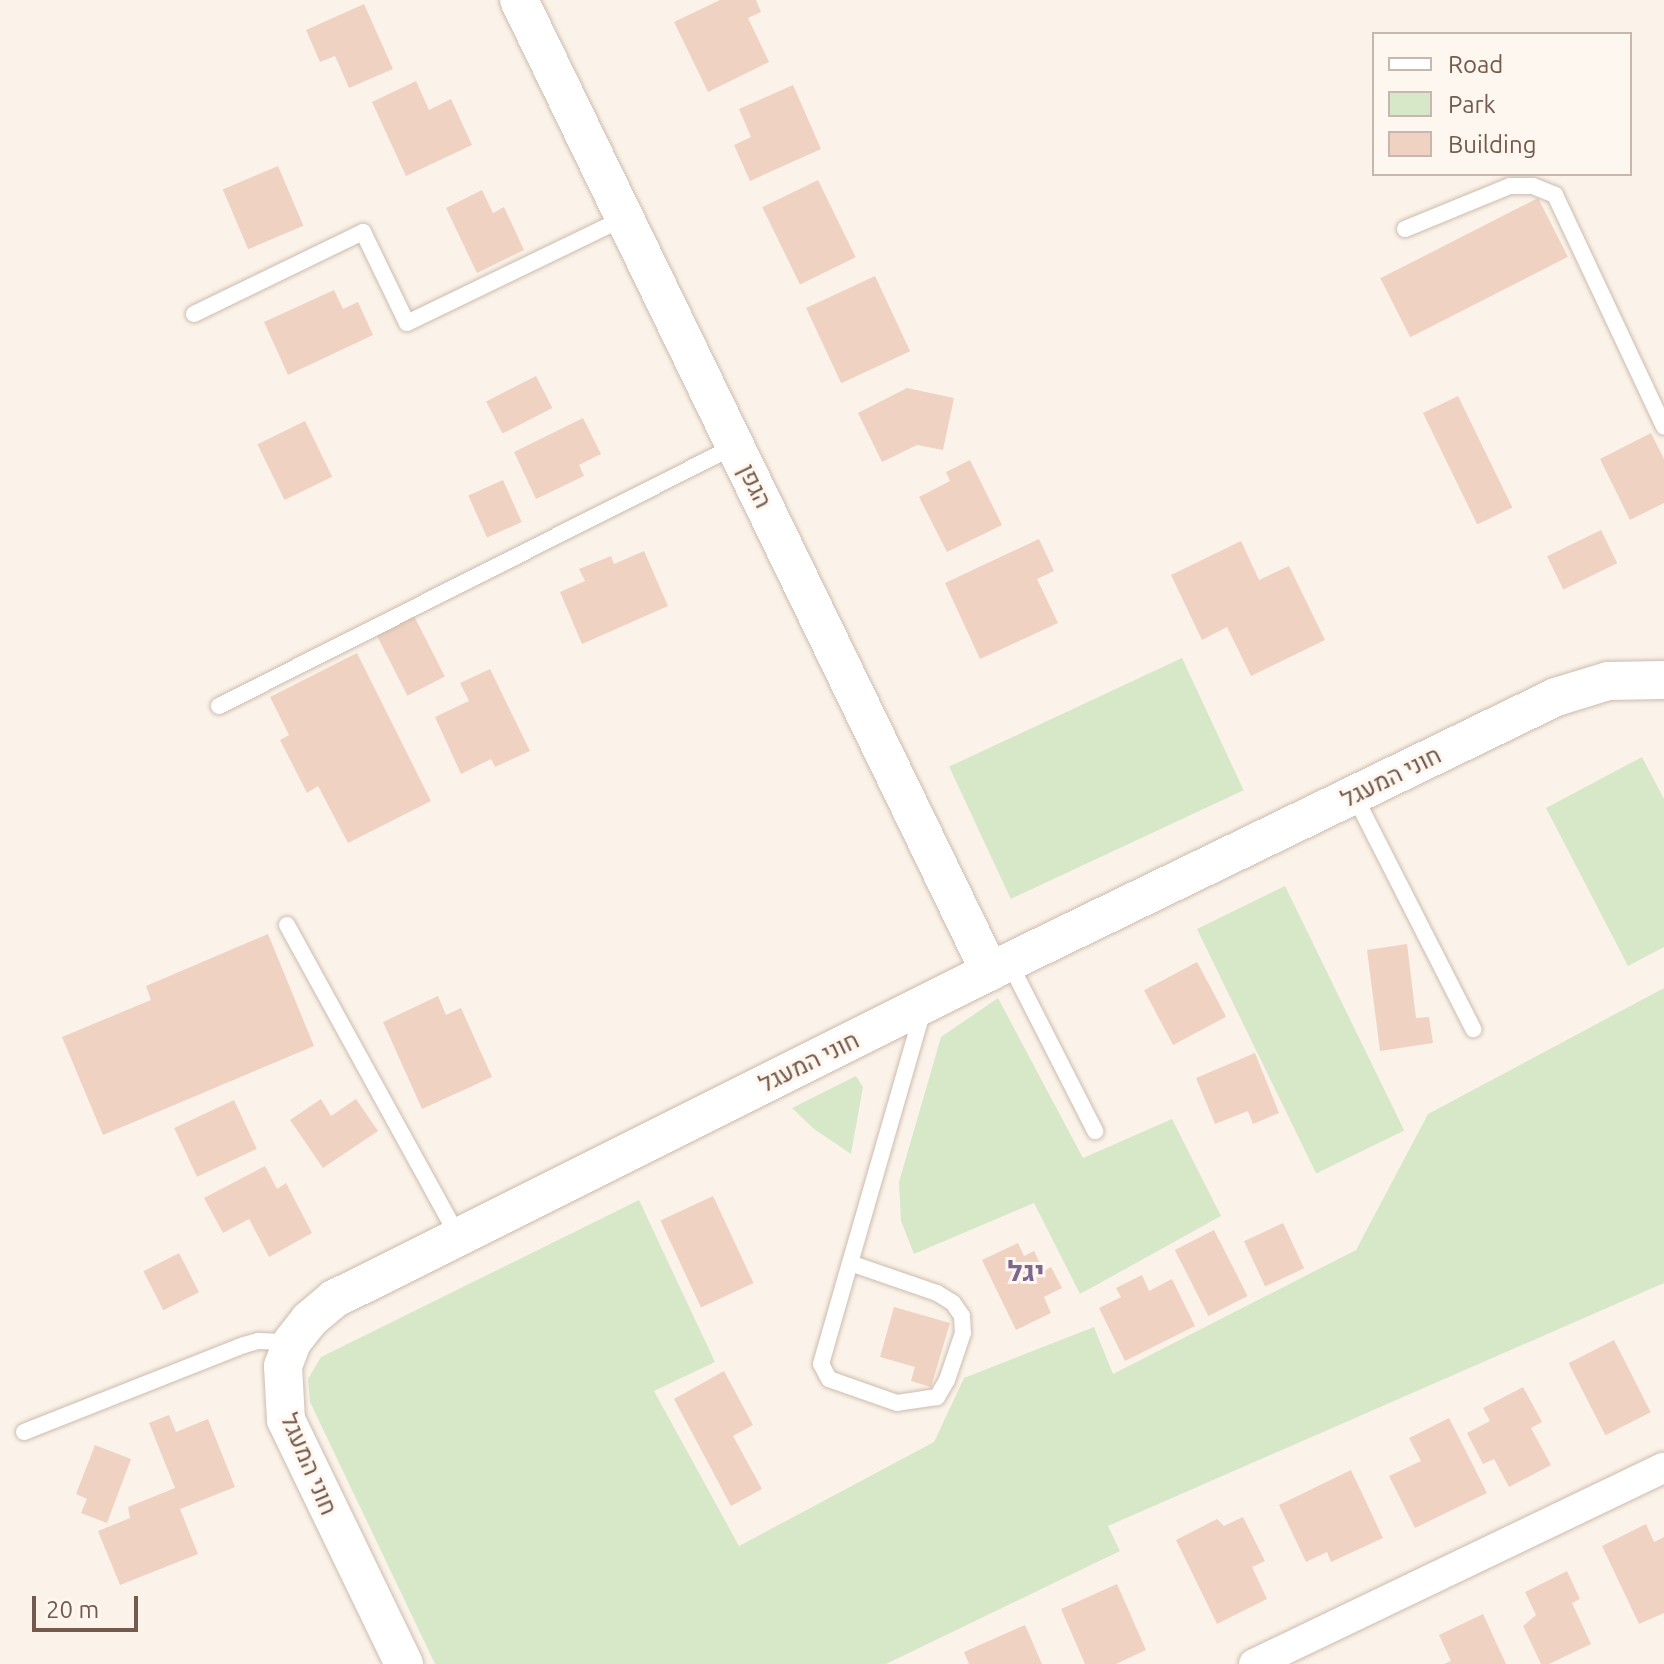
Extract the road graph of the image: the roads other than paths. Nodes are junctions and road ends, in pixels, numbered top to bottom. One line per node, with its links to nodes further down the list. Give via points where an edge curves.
1 (519, 0): 2 (street, הגפן)
2 (625, 217): 4 (lane, via 407,323 363,232); 6 (street, הגפן)
3 (1405, 229): 5 (lane, via 1510,186 1533,186 1555,195)
4 (194, 314)
5 (1664, 427)
6 (735, 446): 8 (lane); 11 (street, הגפן)
7 (1664, 680): 9 (street, חוני המעגל, via 1608,681 1556,697)
8 (219, 706)
9 (1354, 795): 11 (street, חוני המעגל); 13 (lane)
10 (287, 925): 15 (lane)
11 (1000, 967): 12 (street, חוני המעגל); 14 (lane)
12 (924, 1005): 15 (street, חוני המעגל); 16 (lane)
13 (1473, 1029)
14 (1095, 1131)
15 (458, 1236): 17 (street, חוני המעגל, via 334,1299)
16 (850, 1263): 16 (lane, via 821,1364 829,1379 897,1403 937,1397 963,1333 962,1316 937,1293)
17 (292, 1342): 18 (lane, via 244,1345); 20 (street, חוני המעגל, via 283,1366 286,1420)
18 (24, 1432)
19 (1664, 1468): 21 (street)
20 (404, 1664)
21 (1254, 1664)

